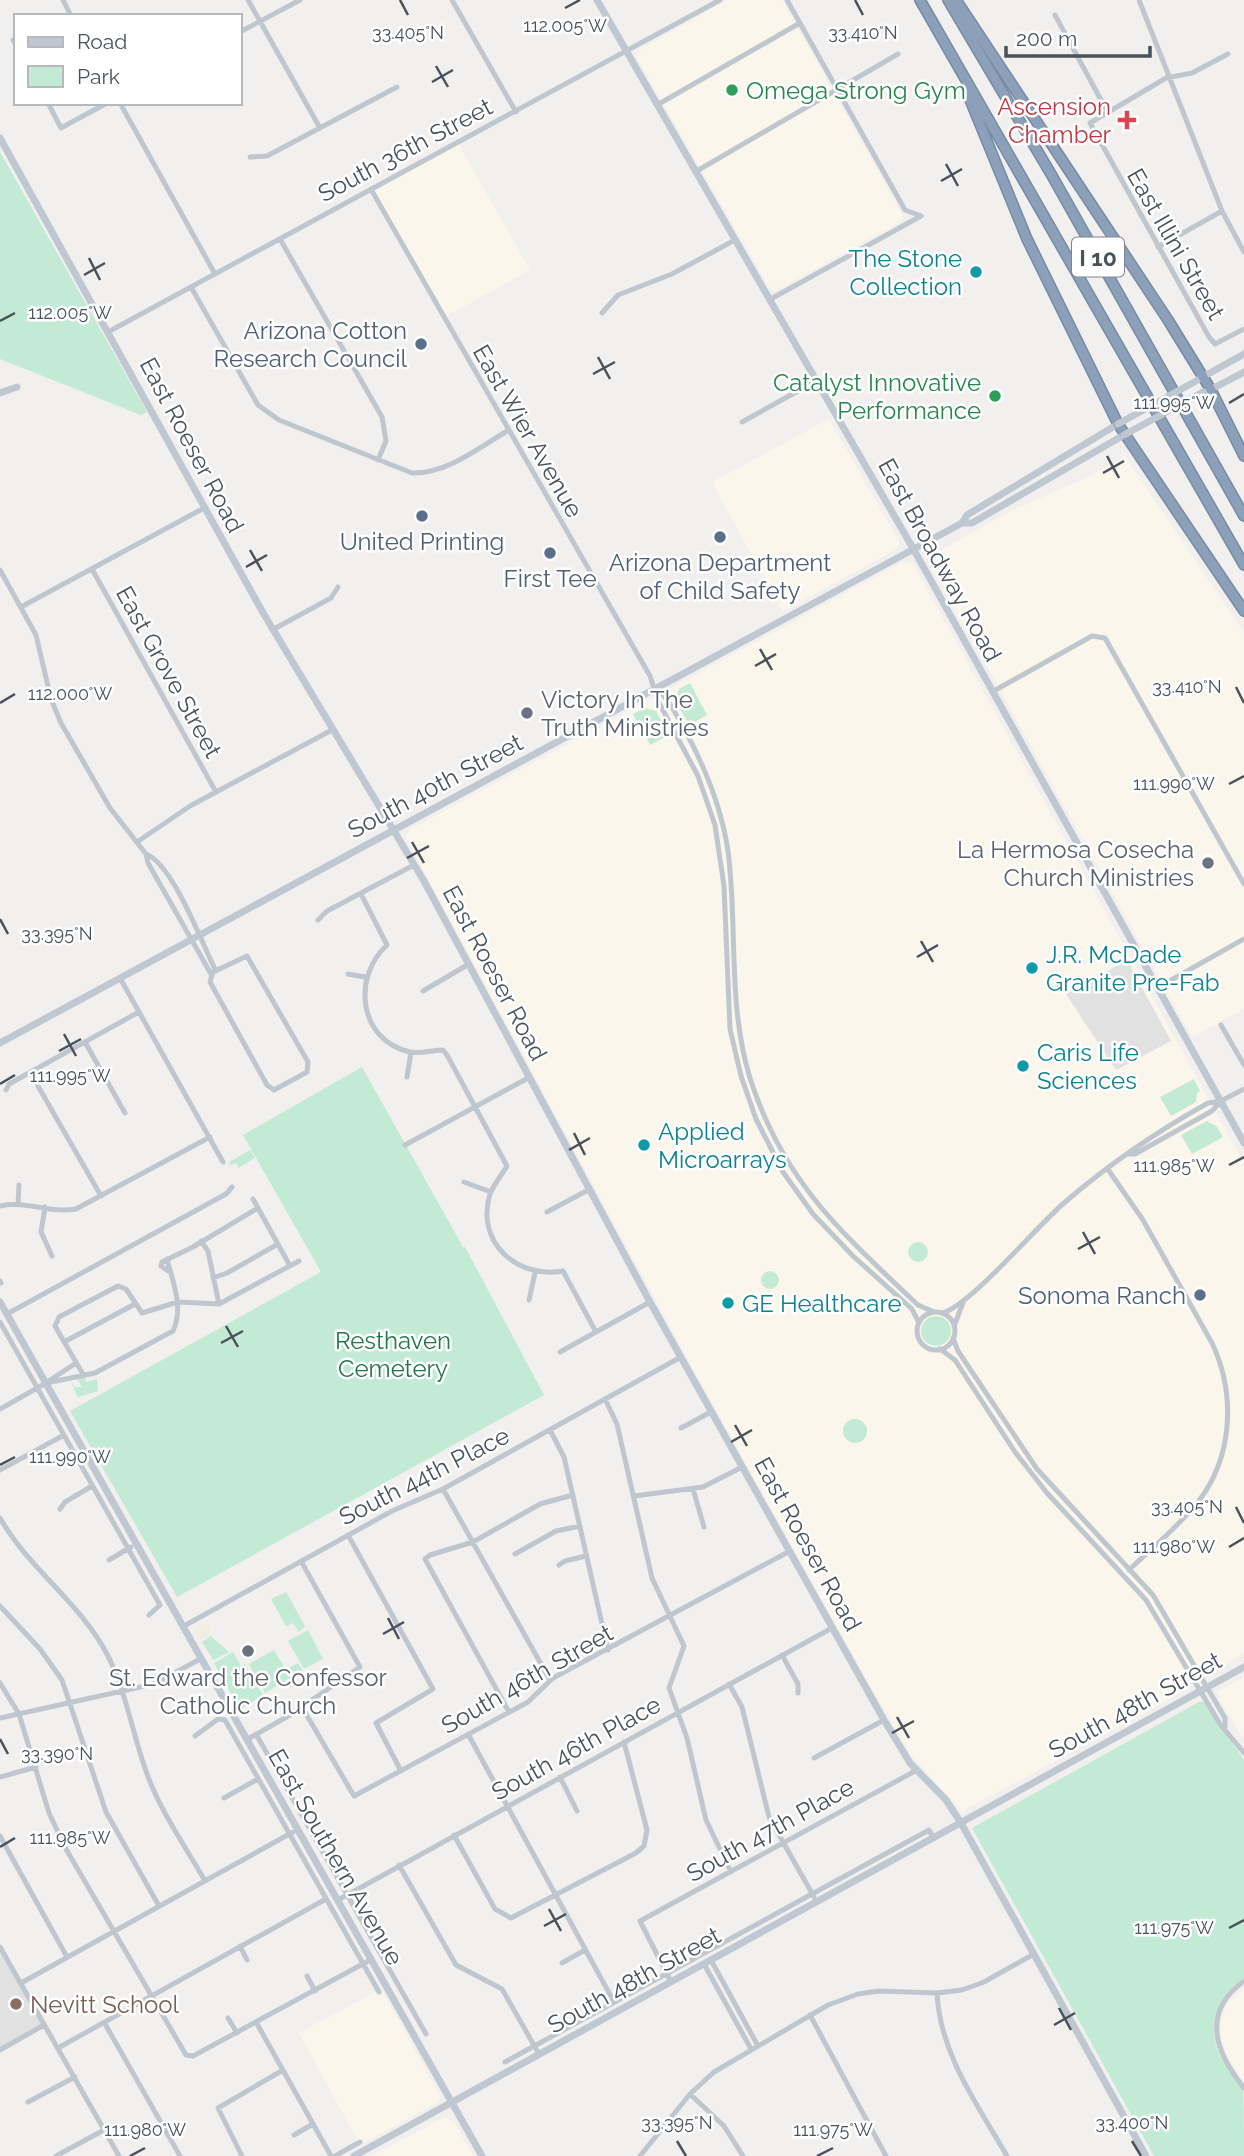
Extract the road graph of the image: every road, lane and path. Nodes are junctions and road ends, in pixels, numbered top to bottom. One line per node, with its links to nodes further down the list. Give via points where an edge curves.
1 (248, 0): 12 (street)
2 (300, 0): 12 (street)
3 (452, 0): 27 (street)
4 (597, 0): 15 (main road, East Broadway Road)
5 (720, 0): 15 (street, South 36th Street)
6 (787, 0): 13 (street)
7 (920, 0): 18 (highway, I 10)
8 (948, 0): 58 (highway, I 10)
9 (956, 0): 46 (highway)
10 (1139, 0): 19 (street)
11 (1055, 15): 26 (street)
12 (260, 22): 14 (street); 28 (street)
13 (800, 23): 21 (street); 25 (street)
14 (242, 31)
15 (626, 52): 25 (main road, East Broadway Road); 27 (street, South 36th Street)
16 (898, 54): 21 (street)
17 (1228, 54): 19 (street)
18 (952, 56): 52 (highway, via 1027,239); 61 (highway, I 10)
19 (1171, 79): 26 (street); 33 (street)
20 (397, 87): 28 (street)
21 (836, 89): 31 (street); 40 (street, via 905,210 921,216)
22 (49, 105): 23 (street, via 61,128)
23 (103, 105)
24 (121, 105): 38 (street)
25 (657, 105): 31 (main road, East Broadway Road)
26 (1107, 111): 36 (street, East Illini Street, via 1090,123)
27 (516, 112): 32 (street, South 36th Street)
28 (320, 128): 30 (street, via 267,156)
29 (0, 138): 43 (main road, East Roeser Road)
30 (250, 157)
31 (695, 172): 35 (main road, East Broadway Road)
32 (372, 191): 34 (street, South 36th Street); 53 (street, East Wier Avenue)
33 (1222, 211): 36 (street); 37 (street)
34 (280, 239): 38 (street, South 36th Street); 56 (street, via 382,417 386,441)
35 (735, 240): 40 (main road, East Broadway Road); 41 (street, via 672,274 618,295)
36 (1158, 247): 42 (street, East Illini Street, via 1215,344)
37 (1244, 251)
38 (215, 274): 39 (street, South 36th Street)
39 (191, 287): 43 (street, South 36th Street); 56 (street, via 258,405 279,420)
40 (769, 300): 47 (main road, East Broadway Road)
41 (602, 313)
42 (1244, 329)
43 (108, 332): 57 (main road, East Roeser Road)
44 (1244, 354): 46 (main road, South 40th Street)
45 (1244, 372): 49 (main road, South 40th Street)
46 (1200, 379): 49 (highway); 52 (main road, South 40th Street, bridge)
47 (816, 381): 51 (street); 60 (main road, East Broadway Road)
48 (18, 387): 50 (main road)
49 (1207, 391): 54 (main road, South 40th Street, bridge); 55 (highway)
50 (0, 393)
51 (743, 422)
52 (1118, 424): 54 (highway); 59 (main road, South 40th Street, via 967,515)
53 (507, 431): 56 (street, via 444,467 424,473); 68 (street, East Wier Avenue)
54 (1124, 435): 59 (main road, South 40th Street, via 971,523); 66 (highway)
55 (1244, 456)
56 (378, 460)
57 (204, 508): 62 (street); 67 (main road, East Roeser Road)
58 (1244, 516)
59 (962, 523): 60 (main road, South 40th Street)
60 (914, 550): 68 (main road, South 40th Street); 69 (main road, East Broadway Road)
61 (1244, 565)
62 (92, 569): 65 (street); 71 (street, East Grove Street)
63 (0, 570): 65 (street)
64 (338, 587): 67 (street, via 331,598)
65 (21, 607): 73 (street, via 36,635 61,723 110,808)
66 (1244, 611)
67 (272, 630): 70 (main road, East Roeser Road)
68 (656, 688): 72 (main road, South 40th Street); 134 (street, via 666,697 692,744 722,820 736,1013 744,1056 765,1118 790,1167 829,1219 918,1305); 138 (street, via 715,825 724,886 730,1029 756,1119 783,1172 809,1208 912,1309)
69 (992, 692): 75 (street, via 1099,634 1109,643); 85 (main road, East Broadway Road)
70 (332, 730): 71 (street); 72 (main road, East Roeser Road)
71 (216, 792): 73 (street)
72 (392, 831): 74 (main road, East Roeser Road); 78 (main road, South 40th Street)
73 (137, 842): 78 (street, via 166,874)
74 (414, 865): 76 (street); 80 (main road, East Roeser Road)
75 (1244, 884)
76 (361, 894): 77 (street); 83 (street, via 387,944)
77 (318, 920)
78 (195, 938): 81 (street); 84 (main road, South 40th Street)
79 (1244, 939): 85 (street)
80 (469, 964): 86 (street); 95 (main road, East Roeser Road)
81 (212, 974): 81 (street, via 270,1089 303,1075 309,1067 247,956)
82 (348, 974): 83 (street)
83 (365, 977): 91 (street, via 367,1015 379,1034)
84 (120, 978): 87 (street); 90 (main road, South 40th Street)
85 (1157, 988): 98 (main road, East Broadway Road)
86 (423, 992)
87 (139, 1012): 89 (street); 101 (street)
88 (1221, 1025): 92 (street)
89 (85, 1042): 93 (street); 100 (street)
90 (0, 1043)
91 (411, 1052): 94 (street); 99 (street, via 443,1050)
92 (1244, 1065)
93 (30, 1072): 97 (street); 111 (street)
94 (407, 1077)
95 (530, 1077): 99 (street); 109 (main road, East Roeser Road)
96 (1244, 1088): 98 (street)
97 (6, 1090)
98 (1220, 1101): 102 (main road, East Broadway Road); 105 (street, via 1210,1112)
99 (475, 1107): 103 (street); 110 (street, via 507,1166)
100 (125, 1113)
101 (210, 1136): 104 (street); 111 (street)
102 (1244, 1143)
103 (405, 1145)
104 (223, 1162)
105 (1107, 1168): 131 (street, via 1036,1229); 183 (street, via 1150,1232 1212,1343 1228,1400 1224,1446 1207,1489)
106 (464, 1182): 110 (street)
107 (19, 1185): 113 (street)
108 (232, 1187): 136 (street)
109 (590, 1189): 117 (street); 130 (main road, East Roeser Road)
110 (491, 1192): 125 (street, via 488,1227 496,1245 509,1260)
111 (100, 1196): 115 (street, via 71,1210)
112 (253, 1199): 116 (street)
113 (18, 1203): 114 (street); 115 (street)
114 (0, 1206)
115 (45, 1207): 120 (street, via 41,1232)
116 (258, 1208): 118 (street); 119 (street)
117 (547, 1212)
118 (201, 1241): 121 (street); 126 (street, via 208,1251)
119 (278, 1244): 123 (street); 126 (street)
120 (52, 1256)
121 (167, 1259): 124 (street); 124 (street, via 161,1263)
122 (299, 1261): 123 (street)
123 (290, 1266): 133 (street)
124 (170, 1272): 129 (street)
125 (536, 1273): 127 (street); 140 (street, via 563,1271)
126 (213, 1278): 133 (street)
127 (529, 1300)
128 (0, 1302): 136 (main road, East Southern Avenue)
129 (178, 1302): 132 (street, via 142,1313); 133 (street); 149 (street, via 179,1318 173,1331)
130 (650, 1302): 140 (street); 147 (main road, East Roeser Road)
131 (963, 1303): 135 (street); 139 (street)
132 (135, 1304): 144 (street); 144 (street, via 124,1287 117,1287 55,1322)
133 (219, 1304)
134 (934, 1312): 135 (street); 138 (street)
135 (942, 1313): 139 (street)
136 (7, 1314): 152 (main road, East Southern Avenue)
137 (0, 1322): 141 (street)
138 (919, 1323): 145 (street, via 922,1342)
139 (954, 1326): 142 (street)
140 (596, 1332): 146 (street)
141 (8, 1337): 143 (street); 153 (street)
142 (953, 1338): 145 (street); 156 (street)
143 (0, 1342)
144 (64, 1342): 148 (street)
145 (940, 1349): 151 (street, via 952,1356)
146 (560, 1352)
147 (681, 1357): 154 (street, South 44th Place); 157 (main road, East Roeser Road)
148 (77, 1365): 149 (street); 150 (street); 152 (street)
149 (84, 1376): 150 (street)
150 (64, 1377): 152 (street)
151 (968, 1380): 156 (street); 184 (street, via 1041,1485)
152 (46, 1383): 153 (street); 159 (main road, East Southern Avenue)
153 (37, 1388): 155 (street); 161 (street)
154 (606, 1399): 160 (street, South 44th Place); 168 (street, via 618,1424)
155 (0, 1409)
156 (997, 1411): 183 (street, via 1064,1501)
157 (711, 1412): 158 (street); 162 (main road, East Roeser Road)
158 (681, 1428)
159 (72, 1430): 161 (street); 175 (main road, East Southern Avenue)
160 (550, 1430): 165 (street, South 44th Place); 167 (street, via 564,1457)
161 (63, 1435): 163 (street); 164 (street)
162 (742, 1467): 166 (street); 177 (main road, East Roeser Road)
163 (0, 1470)
164 (92, 1486): 169 (street); 176 (street)
165 (443, 1489): 173 (street, South 44th Place); 174 (street)
166 (693, 1489): 168 (street); 172 (street)
167 (573, 1495): 171 (street); 174 (street, via 540,1504)
168 (634, 1496): 187 (street, via 652,1578)
169 (60, 1510)
170 (0, 1518): 198 (street, via 13,1540 93,1632)
171 (580, 1526): 178 (street, via 556,1531); 179 (street)
172 (704, 1527)
173 (348, 1535): 181 (street, South 44th Place); 216 (street, via 433,1689 376,1723)
174 (473, 1542): 194 (street); 202 (street, via 425,1559)
175 (137, 1544): 176 (street); 188 (main road, East Southern Avenue)
176 (128, 1549): 180 (street); 186 (street, via 160,1605)
177 (790, 1551): 187 (street, South 46th Street); 189 (main road, East Roeser Road)
178 (515, 1554)
179 (586, 1556): 182 (street); 190 (street)
180 (109, 1560)
181 (301, 1561): 188 (street, South 44th Place); 201 (street, via 360,1667)
182 (559, 1566)
183 (1131, 1569): 184 (street); 197 (street, via 1169,1618)
184 (1125, 1574): 197 (street)
185 (0, 1606): 200 (street, via 40,1649 62,1680)
186 (149, 1615)
187 (671, 1616): 190 (street, South 46th Street); 203 (street, via 684,1646 669,1688)
188 (184, 1626): 192 (main road, East Southern Avenue)
189 (832, 1628): 191 (street, South 46th Place); 206 (main road, East Roeser Road)
190 (608, 1650): 194 (street, South 46th Street)
191 (782, 1655): 196 (street, South 46th Place); 199 (street)
192 (202, 1658): 198 (street, via 154,1684); 210 (main road, East Southern Avenue)
193 (1244, 1667): 197 (main road, South 48th Street)
194 (550, 1680): 202 (street, South 46th Street, via 528,1702)
195 (0, 1683): 204 (street)
196 (729, 1684): 203 (street, South 46th Place); 229 (street, via 742,1707 769,1818)
197 (1204, 1689): 212 (street); 223 (main road, South 48th Street)
198 (123, 1691): 200 (street); 232 (street, via 154,1792)
199 (798, 1693)
200 (70, 1701): 204 (street); 239 (street, via 106,1812)
201 (302, 1707): 207 (street); 216 (street, South 46th Street, via 354,1796)
202 (509, 1712): 208 (street, South 46th Street)
203 (677, 1712): 211 (street, South 46th Place); 231 (street, via 706,1820)
204 (19, 1714): 205 (street); 214 (street)
205 (0, 1718)
206 (884, 1720): 213 (street); 215 (main road, East Roeser Road)
207 (256, 1734): 210 (street); 234 (street, East Southern Avenue)
208 (468, 1734): 216 (street, South 46th Street); 221 (street)
209 (195, 1736): 219 (street, East Southern Avenue, via 222,1717)
210 (248, 1739): 224 (main road, East Southern Avenue)
211 (624, 1742): 218 (street, South 46th Place); 235 (street, via 647,1830 644,1846)
212 (1244, 1753)
213 (814, 1758)
214 (36, 1767): 217 (street); 240 (street, via 49,1813 66,1849)
215 (916, 1770): 223 (main road, East Roeser Road); 229 (street, South 47th Place)
216 (401, 1771)
217 (0, 1777)
218 (560, 1777): 221 (street, South 46th Place); 222 (street)
219 (258, 1779): 220 (street); 225 (street, East Southern Avenue)
220 (224, 1798)
221 (507, 1806): 226 (street, South 46th Place); 235 (street)
222 (577, 1811)
223 (961, 1822): 228 (main road, South 48th Street); 244 (main road, East Roeser Road)
224 (298, 1829): 225 (street); 237 (main road, East Southern Avenue)
225 (290, 1834): 232 (street); 236 (street, East Southern Avenue)
226 (454, 1835): 230 (street, South 46th Place); 235 (street, via 495,1909 506,1917 516,1917)
227 (0, 1836): 245 (street)
228 (933, 1837): 233 (street, South 48th Street, via 929,1830); 238 (main road, South 48th Street)
229 (783, 1843): 231 (street, South 47th Place); 233 (street)
230 (399, 1865): 234 (street, South 46th Place); 268 (street, via 456,1965 502,1989)
231 (731, 1872): 251 (street, South 47th Place, via 640,1921)
232 (205, 1881): 239 (street)
233 (813, 1894): 238 (street); 251 (street, South 48th Street)
234 (347, 1895): 237 (street, South 46th Place); 267 (street, East Southern Avenue)
235 (556, 1896): 243 (street)
236 (326, 1899): 241 (street); 250 (street, East Southern Avenue)
237 (338, 1900): 246 (main road, East Southern Avenue)
238 (817, 1902): 248 (main road, South 48th Street)
239 (159, 1906): 240 (street)
240 (114, 1931): 245 (street); 259 (street)
241 (240, 1946): 247 (street); 259 (street)
242 (0, 1947): 255 (street)
243 (585, 1950): 249 (street); 260 (street)
244 (1034, 1954): 258 (street, via 985,1982); 296 (main road, East Roeser Road)
245 (67, 1957): 255 (street)
246 (372, 1959): 250 (street); 280 (main road, East Southern Avenue)
247 (247, 1960)
248 (707, 1962): 253 (main road, South 48th Street); 269 (street); 271 (street)
249 (562, 1963)
250 (363, 1964): 256 (street); 257 (street, East Southern Avenue)
251 (667, 1973): 253 (street); 260 (street, South 48th Street)
252 (307, 1976): 256 (street)
253 (671, 1982): 273 (main road, South 48th Street)
254 (1244, 1982): 277 (street, via 1223,2003 1216,2033 1223,2056)
255 (21, 1983): 265 (street)
256 (315, 1991): 264 (street)
257 (379, 1992)
258 (937, 1993): 261 (street, via 858,1994); 295 (street, via 949,2051)
259 (150, 1996): 263 (street); 266 (street, via 186,2055 193,2056)
260 (614, 2002): 268 (street, South 48th Street)
261 (810, 2015): 269 (street); 294 (street)
262 (228, 2018): 266 (street)
263 (104, 2022): 270 (street); 287 (street)
264 (256, 2022): 266 (street); 275 (street)
265 (44, 2025): 270 (street); 272 (street)
266 (237, 2033)
267 (426, 2034)
268 (534, 2046): 273 (street); 274 (street, South 48th Street)
269 (758, 2046): 271 (street)
270 (58, 2048): 276 (street)
271 (751, 2049): 278 (street)
272 (0, 2050)
273 (539, 2054): 280 (main road, South 48th Street)
274 (505, 2062)
275 (283, 2070): 281 (street); 288 (street, via 218,2108)
276 (75, 2077): 279 (street); 282 (street)
277 (1244, 2088)
278 (691, 2094): 292 (street); 293 (street, via 724,2126)
279 (28, 2102)
280 (453, 2102): 290 (main road, South 48th Street); 291 (main road, East Southern Avenue)
281 (313, 2124): 283 (street); 289 (street)
282 (104, 2130): 285 (street); 286 (street)
283 (294, 2135)
284 (360, 2142): 289 (street)
285 (55, 2156)
286 (119, 2156)
287 (180, 2156)
288 (242, 2156)
289 (333, 2156)
290 (354, 2156)
291 (482, 2156)
292 (639, 2156)
293 (743, 2156)
294 (886, 2156)
295 (1007, 2156)
296 (1146, 2156)

